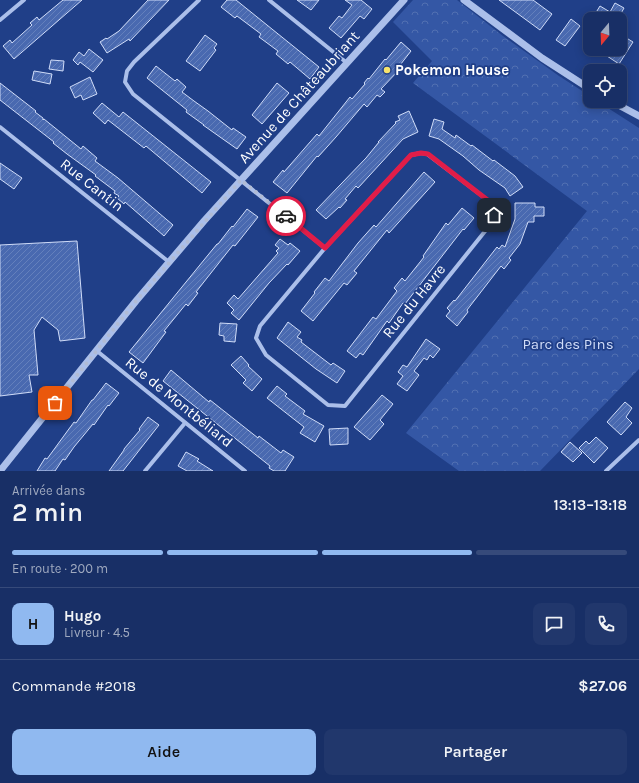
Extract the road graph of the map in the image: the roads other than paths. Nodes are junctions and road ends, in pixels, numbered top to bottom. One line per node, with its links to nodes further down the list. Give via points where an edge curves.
1 (24, 0): 6 (street)
2 (199, 0): 12 (street, via 134,62 125,82 133,94)
3 (269, 0): 7 (street)
4 (404, 0): 7 (street, Avenue de Châteaubriant)
5 (464, 0): 8 (street, via 542,58)
6 (0, 20)
7 (347, 63): 12 (street, Avenue de Châteaubriant)
8 (583, 84)
9 (624, 108): 10 (street)
10 (639, 116)
11 (0, 127): 14 (street, Rue Cantin)
12 (241, 180): 13 (street); 14 (street, Avenue de Châteaubriant)
13 (325, 248): 13 (street, Rue du Havre, via 260,326 256,338 266,355 328,405 345,406 490,225 494,205 428,154 411,155)
14 (169, 262): 15 (street, Avenue de Châteaubriant)
15 (97, 351): 16 (street, Rue de Montbéliard); 18 (street, Avenue de Châteaubriant)
16 (185, 423): 19 (street); 20 (street, Rue de Montbéliard)
17 (639, 440): 21 (street)
18 (0, 471)
19 (145, 471)
20 (245, 471)
21 (606, 471)

